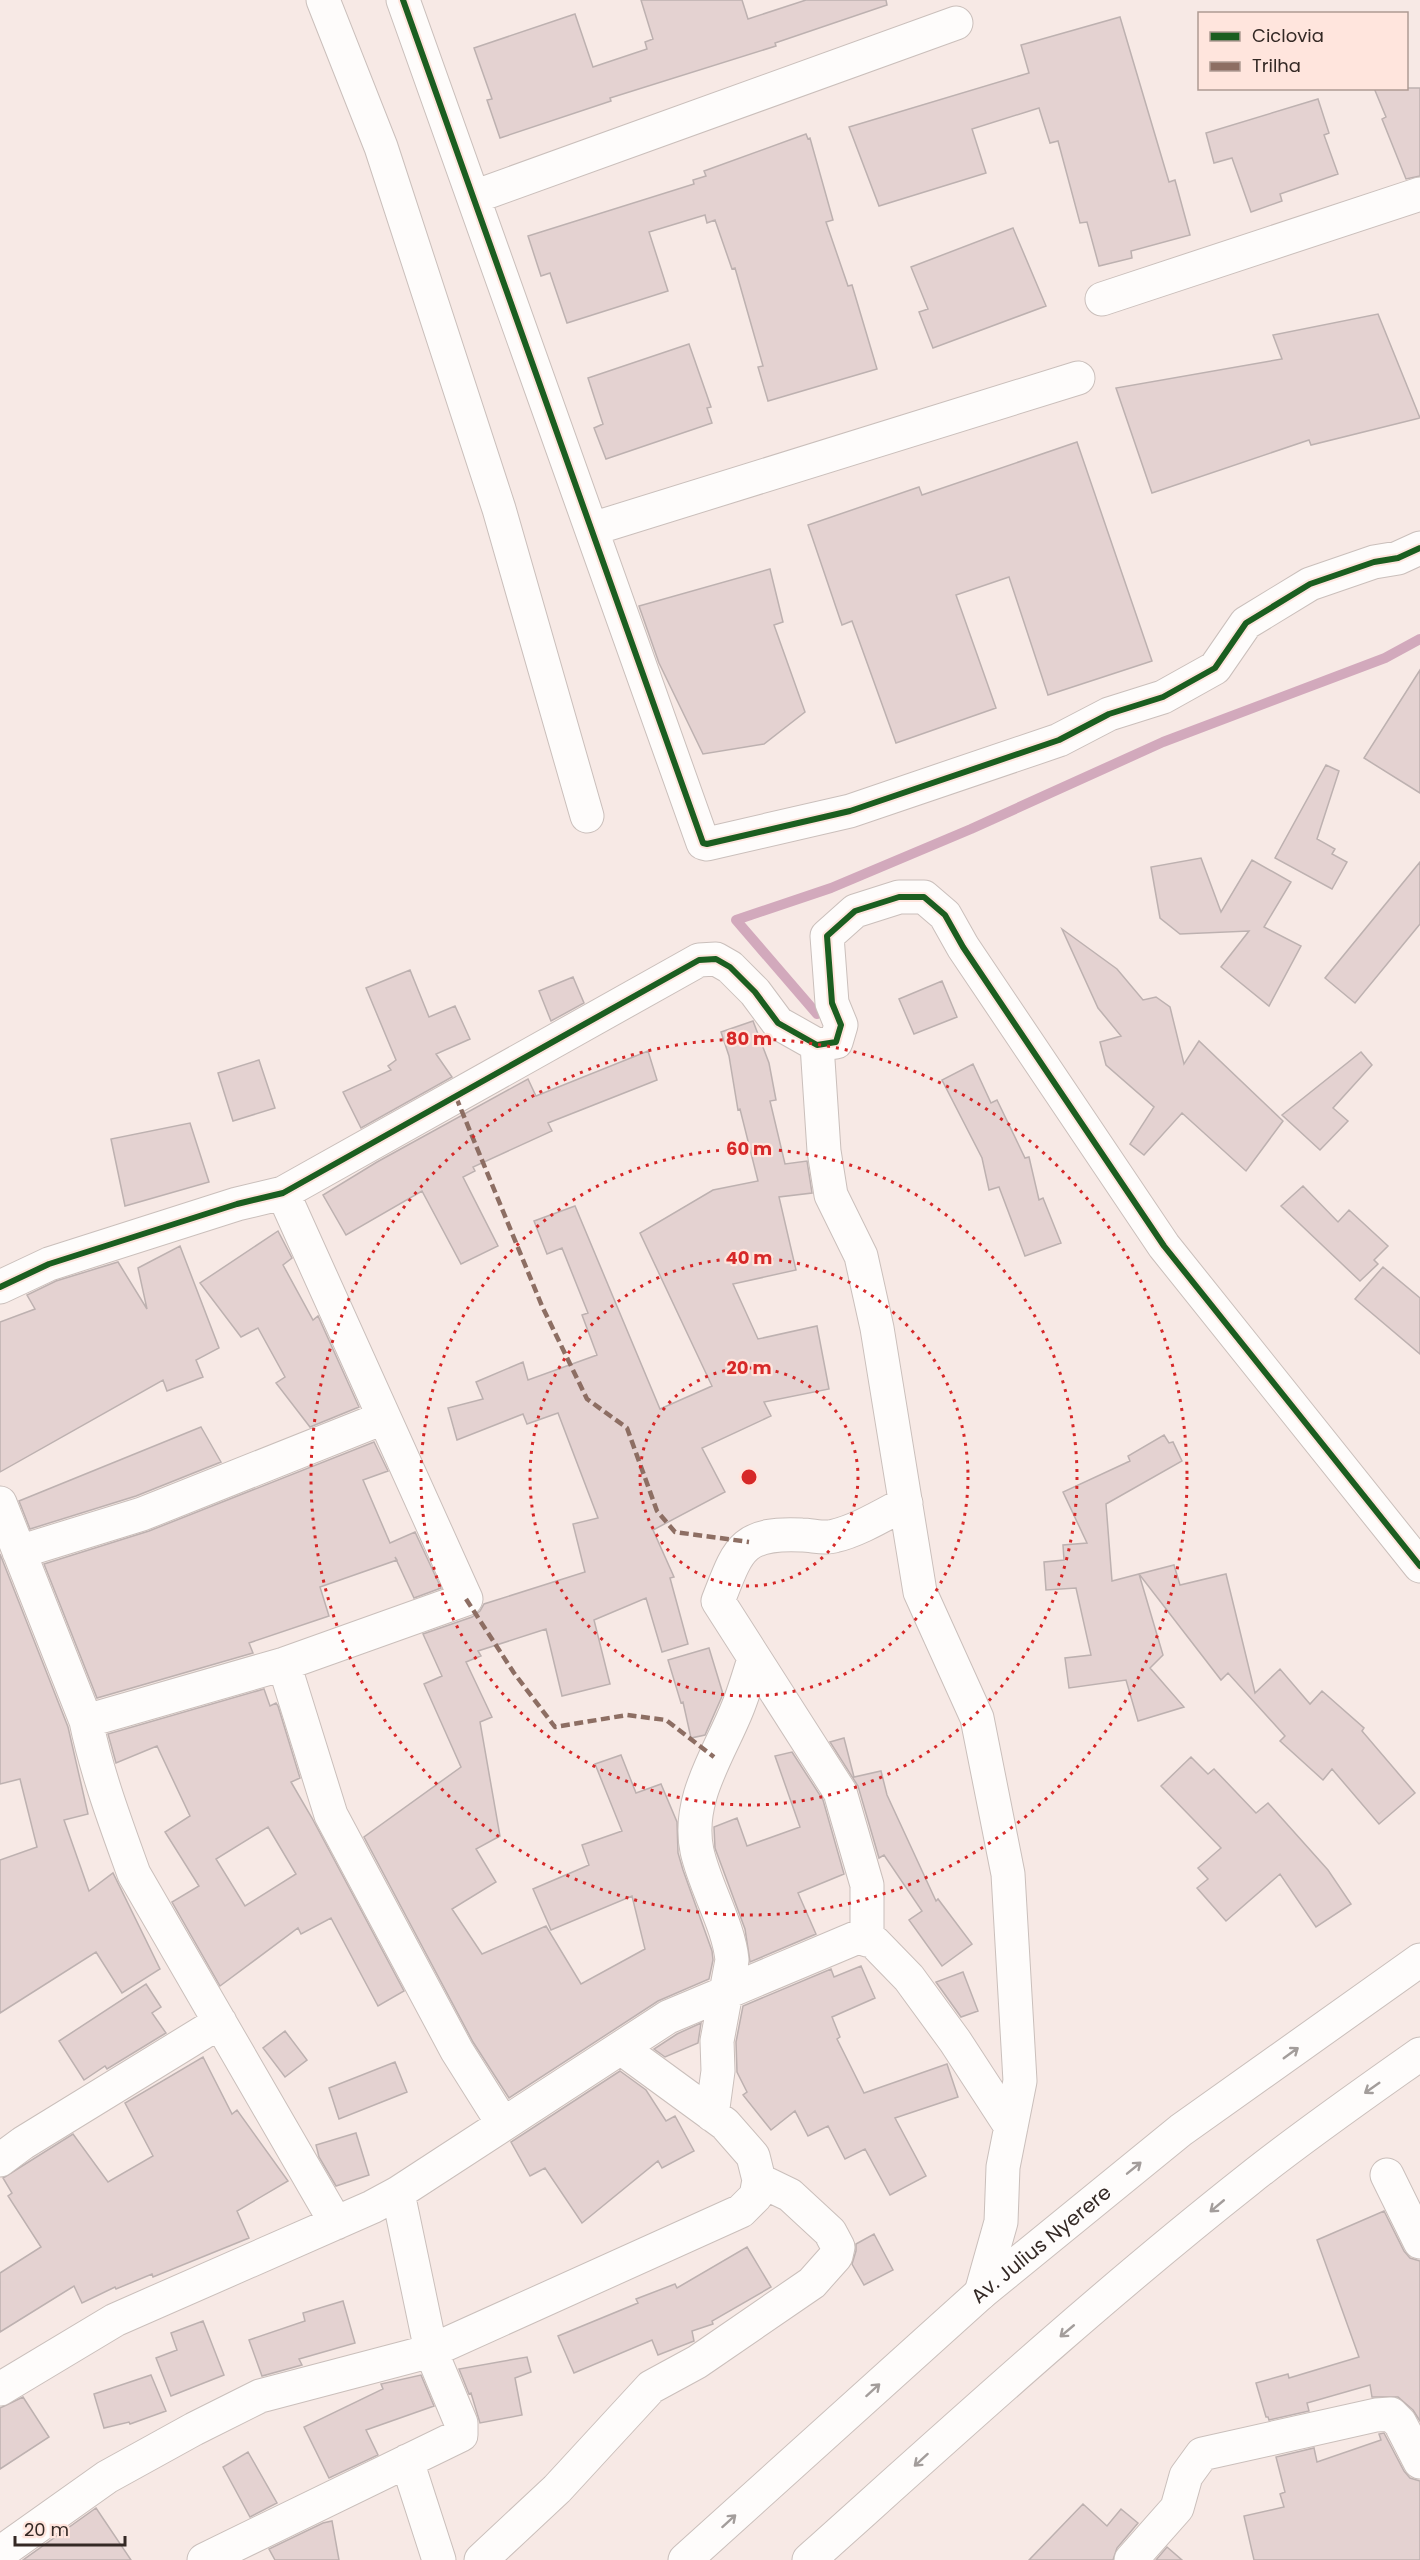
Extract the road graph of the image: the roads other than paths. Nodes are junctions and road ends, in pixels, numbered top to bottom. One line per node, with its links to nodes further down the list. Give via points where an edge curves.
1 (323, 0): 10 (street, via 381,147 500,509)
2 (403, 0): 5 (street)
3 (956, 23): 5 (street)
4 (1420, 194): 6 (street)
5 (474, 197): 8 (street)
6 (1102, 299)
7 (1078, 378): 8 (street)
8 (592, 529): 9 (street, via 700,837 707,844 850,811 1059,740 1109,714 1163,697 1215,668 1246,623 1310,584)
9 (1420, 548)
10 (588, 816)
11 (817, 1045): 12 (street, via 778,1023 730,967 716,958 699,960); 16 (street, via 831,1195 861,1256 878,1328); 18 (street, via 836,1042 841,1025 832,1003 827,936 855,911 899,897 924,897 945,915 1164,1246)
12 (283, 1193): 13 (street, via 50,1264); 14 (street)
13 (0, 1287)
14 (383, 1418): 17 (street, via 142,1514); 20 (street, via 466,1599)
15 (0, 1503): 17 (street)
16 (906, 1503): 19 (street, via 833,1537 799,1534 749,1542 733,1564 718,1601); 30 (street, via 921,1592 977,1718 1008,1874 1020,2081)
17 (19, 1552): 21 (street)
18 (1420, 1566)
19 (754, 1659): 22 (street, via 840,1792 867,1885); 24 (street, via 738,1708 710,1766 694,1817 697,1850 731,1947)
20 (284, 1664): 21 (street); 29 (street, via 331,1815 457,2051)
21 (86, 1721): 25 (street, via 106,1795 134,1874)
22 (867, 1940): 24 (street, via 858,1937); 30 (street, via 909,1978)
23 (1420, 1960): 37 (street, Av. Julius Nyerere, one-way to 23, via 1181,2130)
24 (727, 1992): 26 (street, via 668,2017); 28 (street, via 717,2041 718,2072)
25 (220, 2022): 31 (street); 35 (street)
26 (621, 2048): 28 (street); 29 (street)
27 (1420, 2054): 47 (street, one-way to 47, via 1246,2181 1044,2350)
28 (712, 2115): 33 (street, via 753,2156)
29 (503, 2124): 34 (street)
30 (1011, 2127): 37 (street, via 1003,2167 1001,2222)
31 (0, 2160)
32 (1387, 2175): 36 (street)
33 (759, 2180): 38 (street, via 756,2196 741,2211); 45 (street, via 790,2195 830,2232 838,2247 836,2256 812,2283 697,2362 651,2387 557,2489)
34 (399, 2193): 35 (street); 38 (street)
35 (336, 2223): 39 (street, via 115,2320)
36 (1420, 2242)
37 (981, 2293): 46 (street, Av. Julius Nyerere, one-way to 37)
38 (431, 2351): 40 (street, via 461,2435); 42 (street, via 260,2396 107,2477)
39 (0, 2389)
40 (407, 2461): 43 (street); 44 (street)
41 (1420, 2462): 48 (street, via 1400,2423 1391,2414 1202,2454 1186,2476 1177,2508)
42 (0, 2553)
43 (204, 2560)
44 (439, 2560)
45 (481, 2560)
46 (685, 2560)
47 (809, 2560)
48 (1131, 2560)

